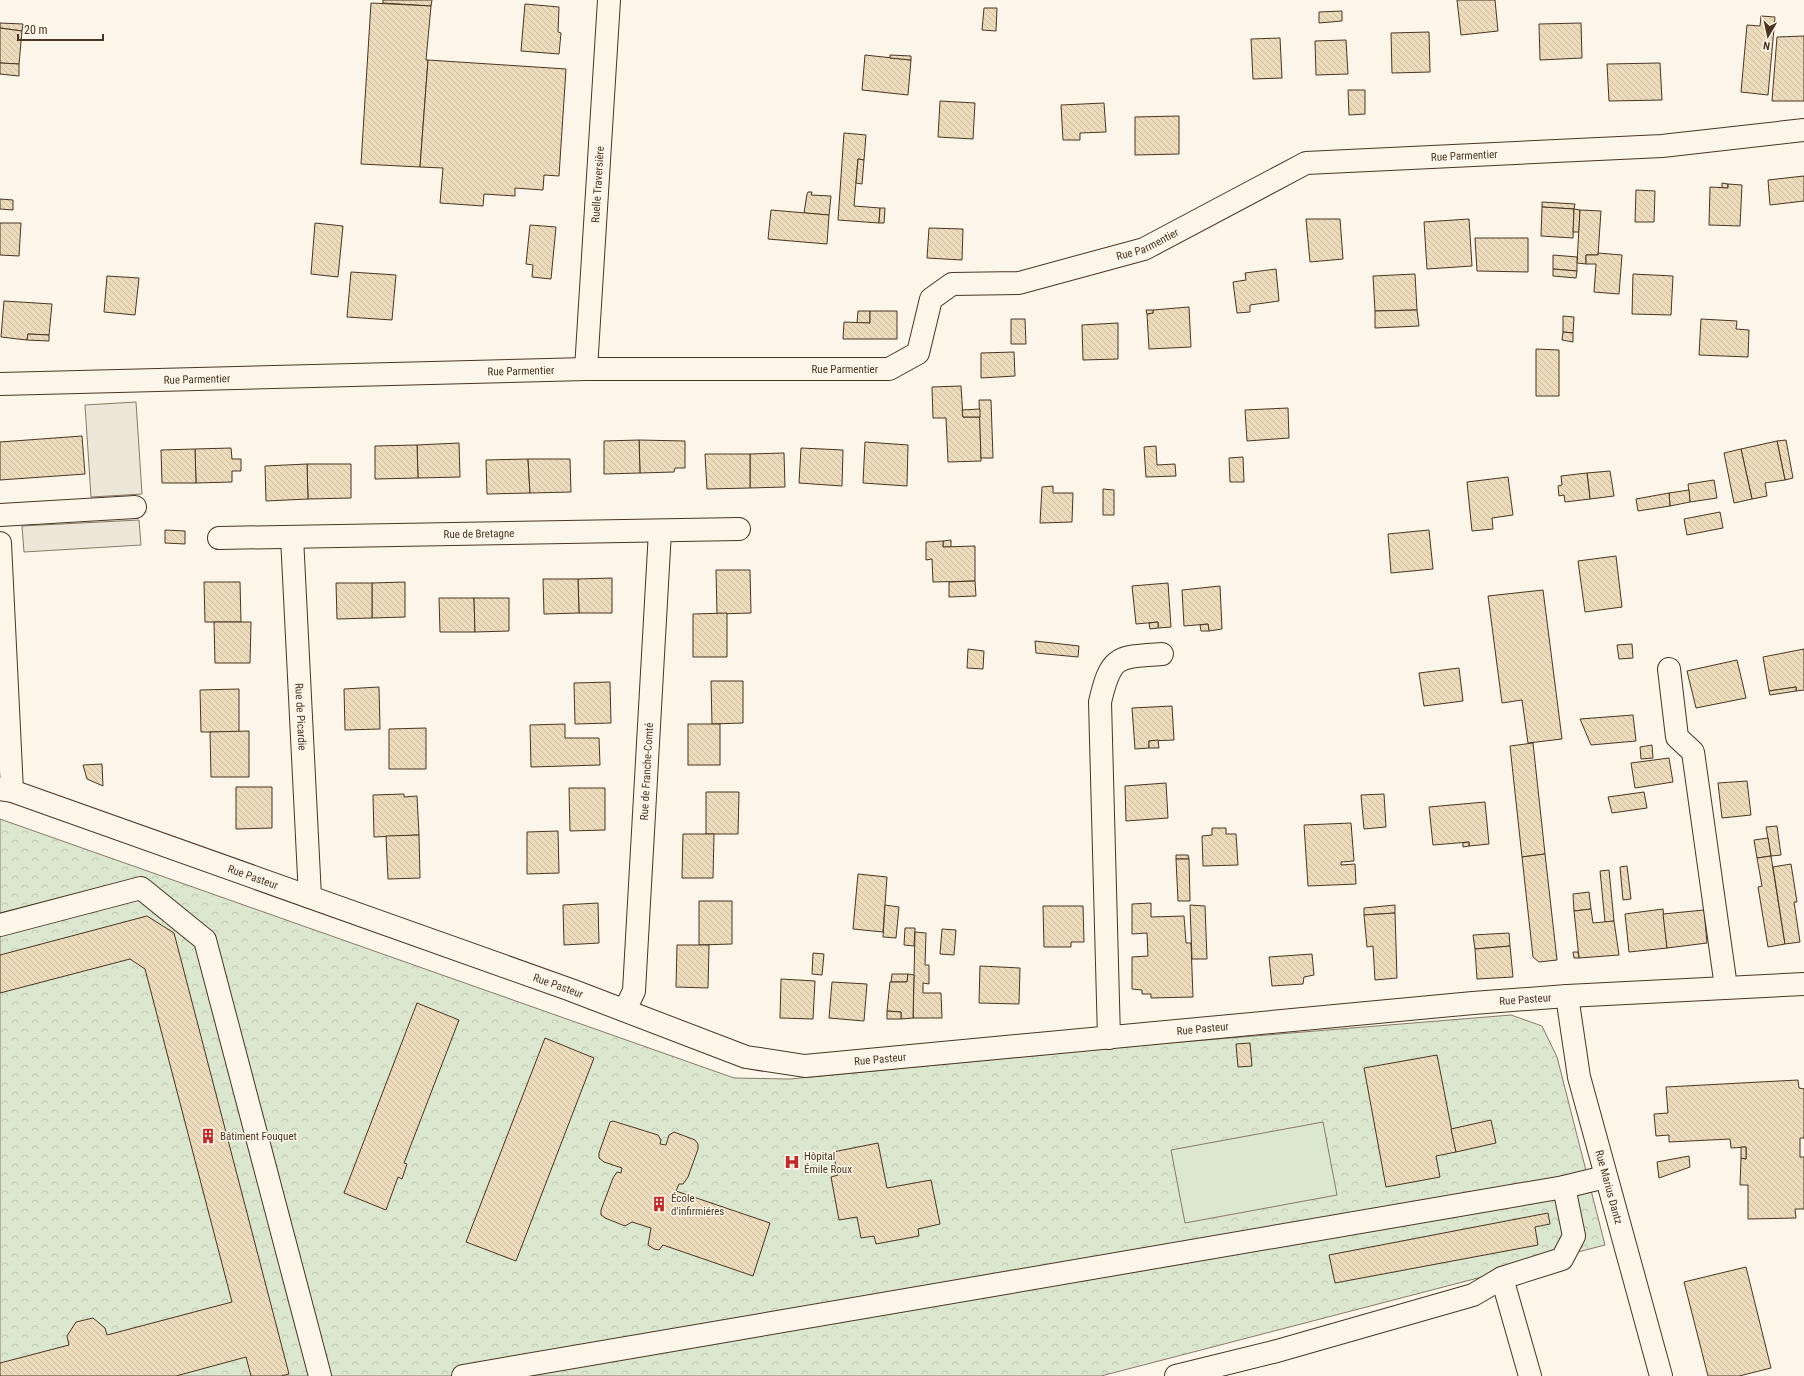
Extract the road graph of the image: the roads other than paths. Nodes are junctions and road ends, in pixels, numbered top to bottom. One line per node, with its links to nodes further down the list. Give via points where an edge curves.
1 (609, 0): 3 (street, Ruelle Traversière)
2 (1804, 130): 3 (street, Rue Parmentier, via 1662,146 1306,163 1144,249 1019,283 952,284 931,299 918,353 889,369)
3 (586, 369): 4 (street, Rue Parmentier)
4 (0, 384)
5 (136, 507): 6 (street)
6 (0, 515)
7 (739, 530): 8 (street, Rue de Bretagne)
8 (660, 531): 9 (street, Rue de Bretagne); 20 (street, Rue de Franche-Comté, via 634,991)
9 (292, 537): 10 (street, Rue de Bretagne); 15 (street, Rue de Picardie)
10 (219, 538)
11 (0, 544): 14 (street)
12 (1162, 654): 21 (street, via 1126,656 1115,663 1105,680 1100,702)
13 (1669, 669): 18 (street, via 1677,737 1693,752)
14 (6, 790): 15 (street, Rue Pasteur)
15 (310, 897): 20 (street, Rue Pasteur)
16 (0, 925): 26 (street, via 141,888 205,940)
17 (1804, 984): 18 (street, Rue Pasteur)
18 (1726, 987): 19 (street, Rue Pasteur)
19 (1567, 996): 21 (street, Rue Pasteur); 22 (street, Rue Marius Dantz, via 1579,1077)
20 (625, 1010): 21 (street, Rue Pasteur, via 746,1057 805,1066)
21 (1109, 1038)
22 (1605, 1177): 23 (street); 30 (street, Rue Marius Dantz)
23 (1564, 1187): 24 (street, via 1574,1236 1562,1259); 27 (street)
24 (1502, 1278): 25 (street, via 1473,1295); 29 (street)
25 (1223, 1370): 28 (street)
26 (320, 1376)
27 (463, 1376)
28 (1176, 1376)
29 (1530, 1376)
30 (1661, 1376)

